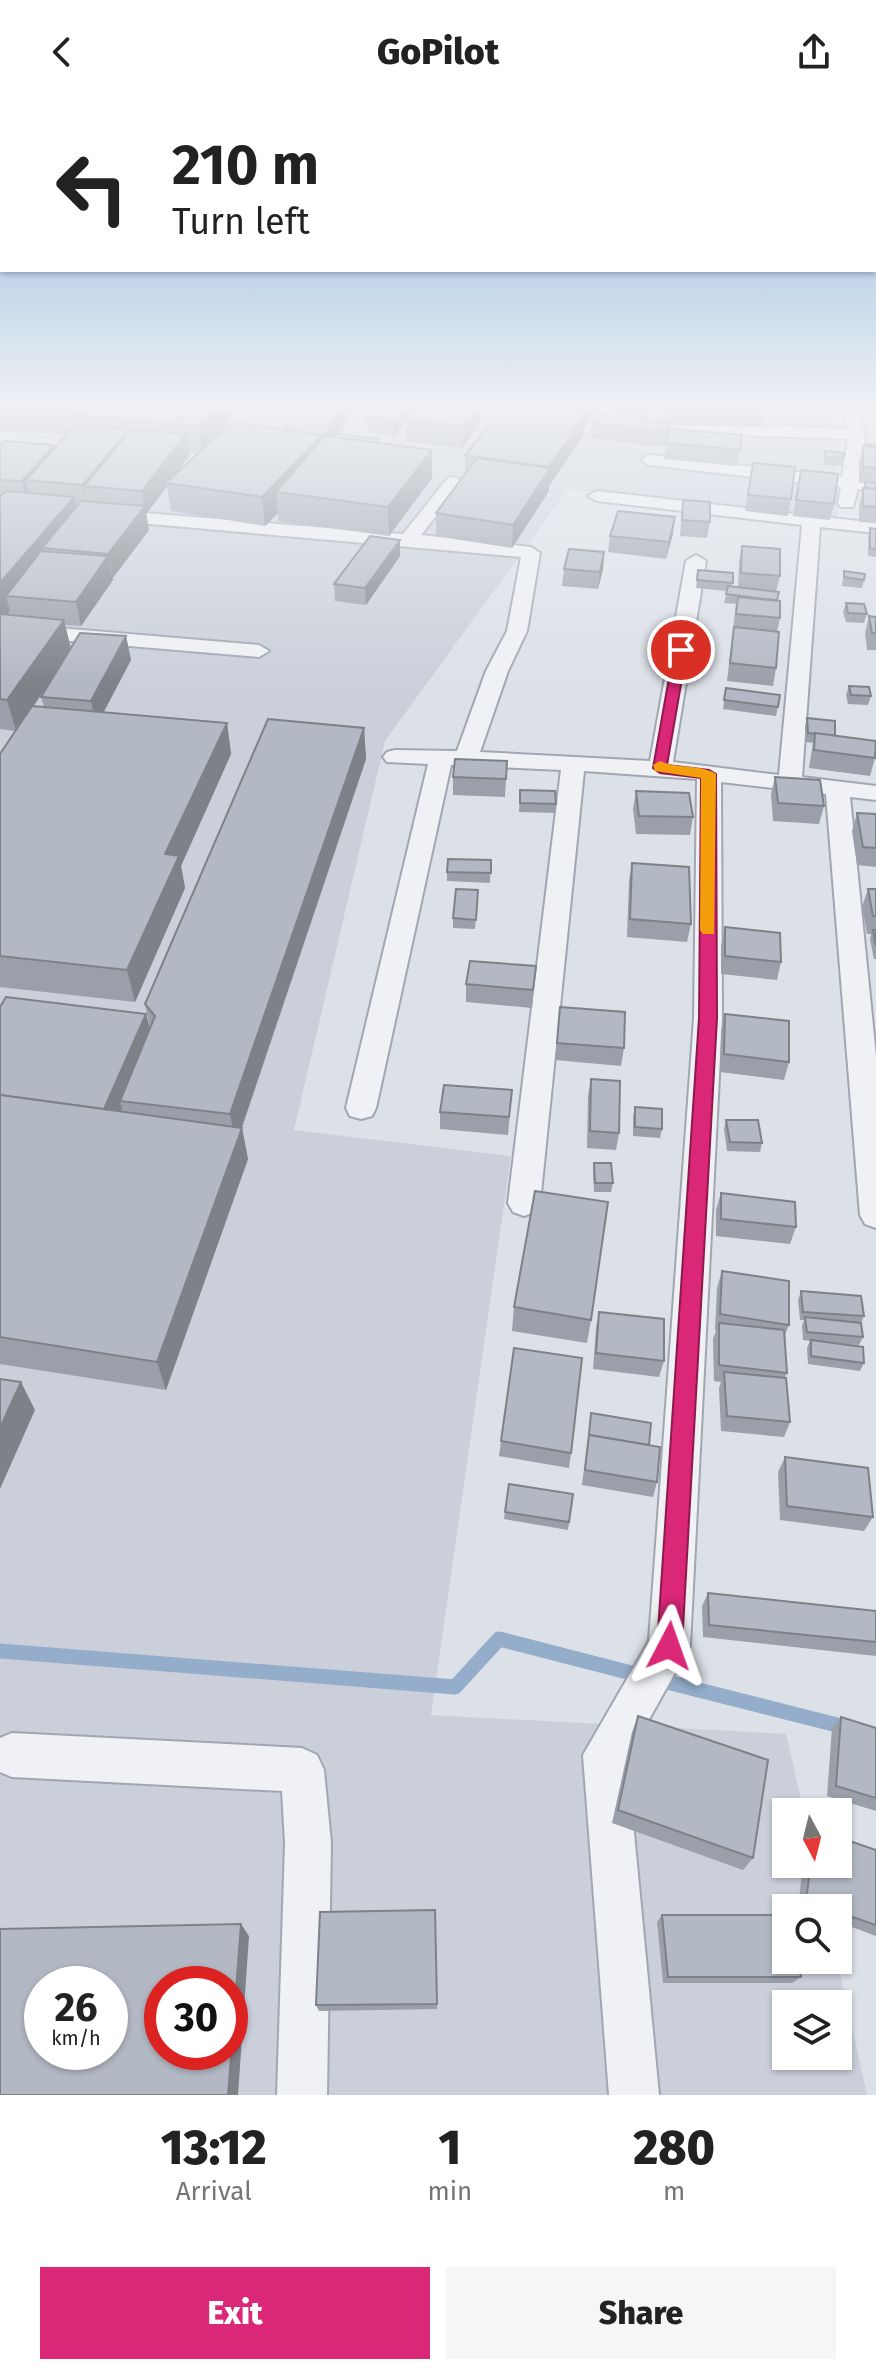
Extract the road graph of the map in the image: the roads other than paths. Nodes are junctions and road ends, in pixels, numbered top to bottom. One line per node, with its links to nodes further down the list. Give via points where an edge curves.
1 (440, 500): 8 (street)
2 (630, 500): 5 (street)
3 (846, 500): 6 (street)
4 (90, 514): 8 (street, via 166,514 366,544)
5 (811, 521): 6 (street); 17 (street)
6 (844, 525): 7 (street)
7 (876, 528)
8 (407, 541): 13 (street, via 531,553 517,631)
9 (696, 561): 15 (street)
10 (0, 629): 11 (street)
11 (259, 651)
12 (395, 757): 13 (street)
13 (453, 758): 14 (street); 20 (street)
14 (573, 763): 15 (street); 21 (street)
15 (660, 768): 16 (street)
16 (709, 774): 17 (street); 25 (street, via 708,1018 669,1646 605,1755)
17 (790, 781): 18 (street)
18 (837, 788): 19 (street); 22 (street)
19 (876, 793)
20 (361, 1108)
21 (524, 1203)
22 (876, 1215)
23 (12, 1755): 24 (street, via 302,1770 308,1843)
24 (302, 2095)
25 (634, 2095)

